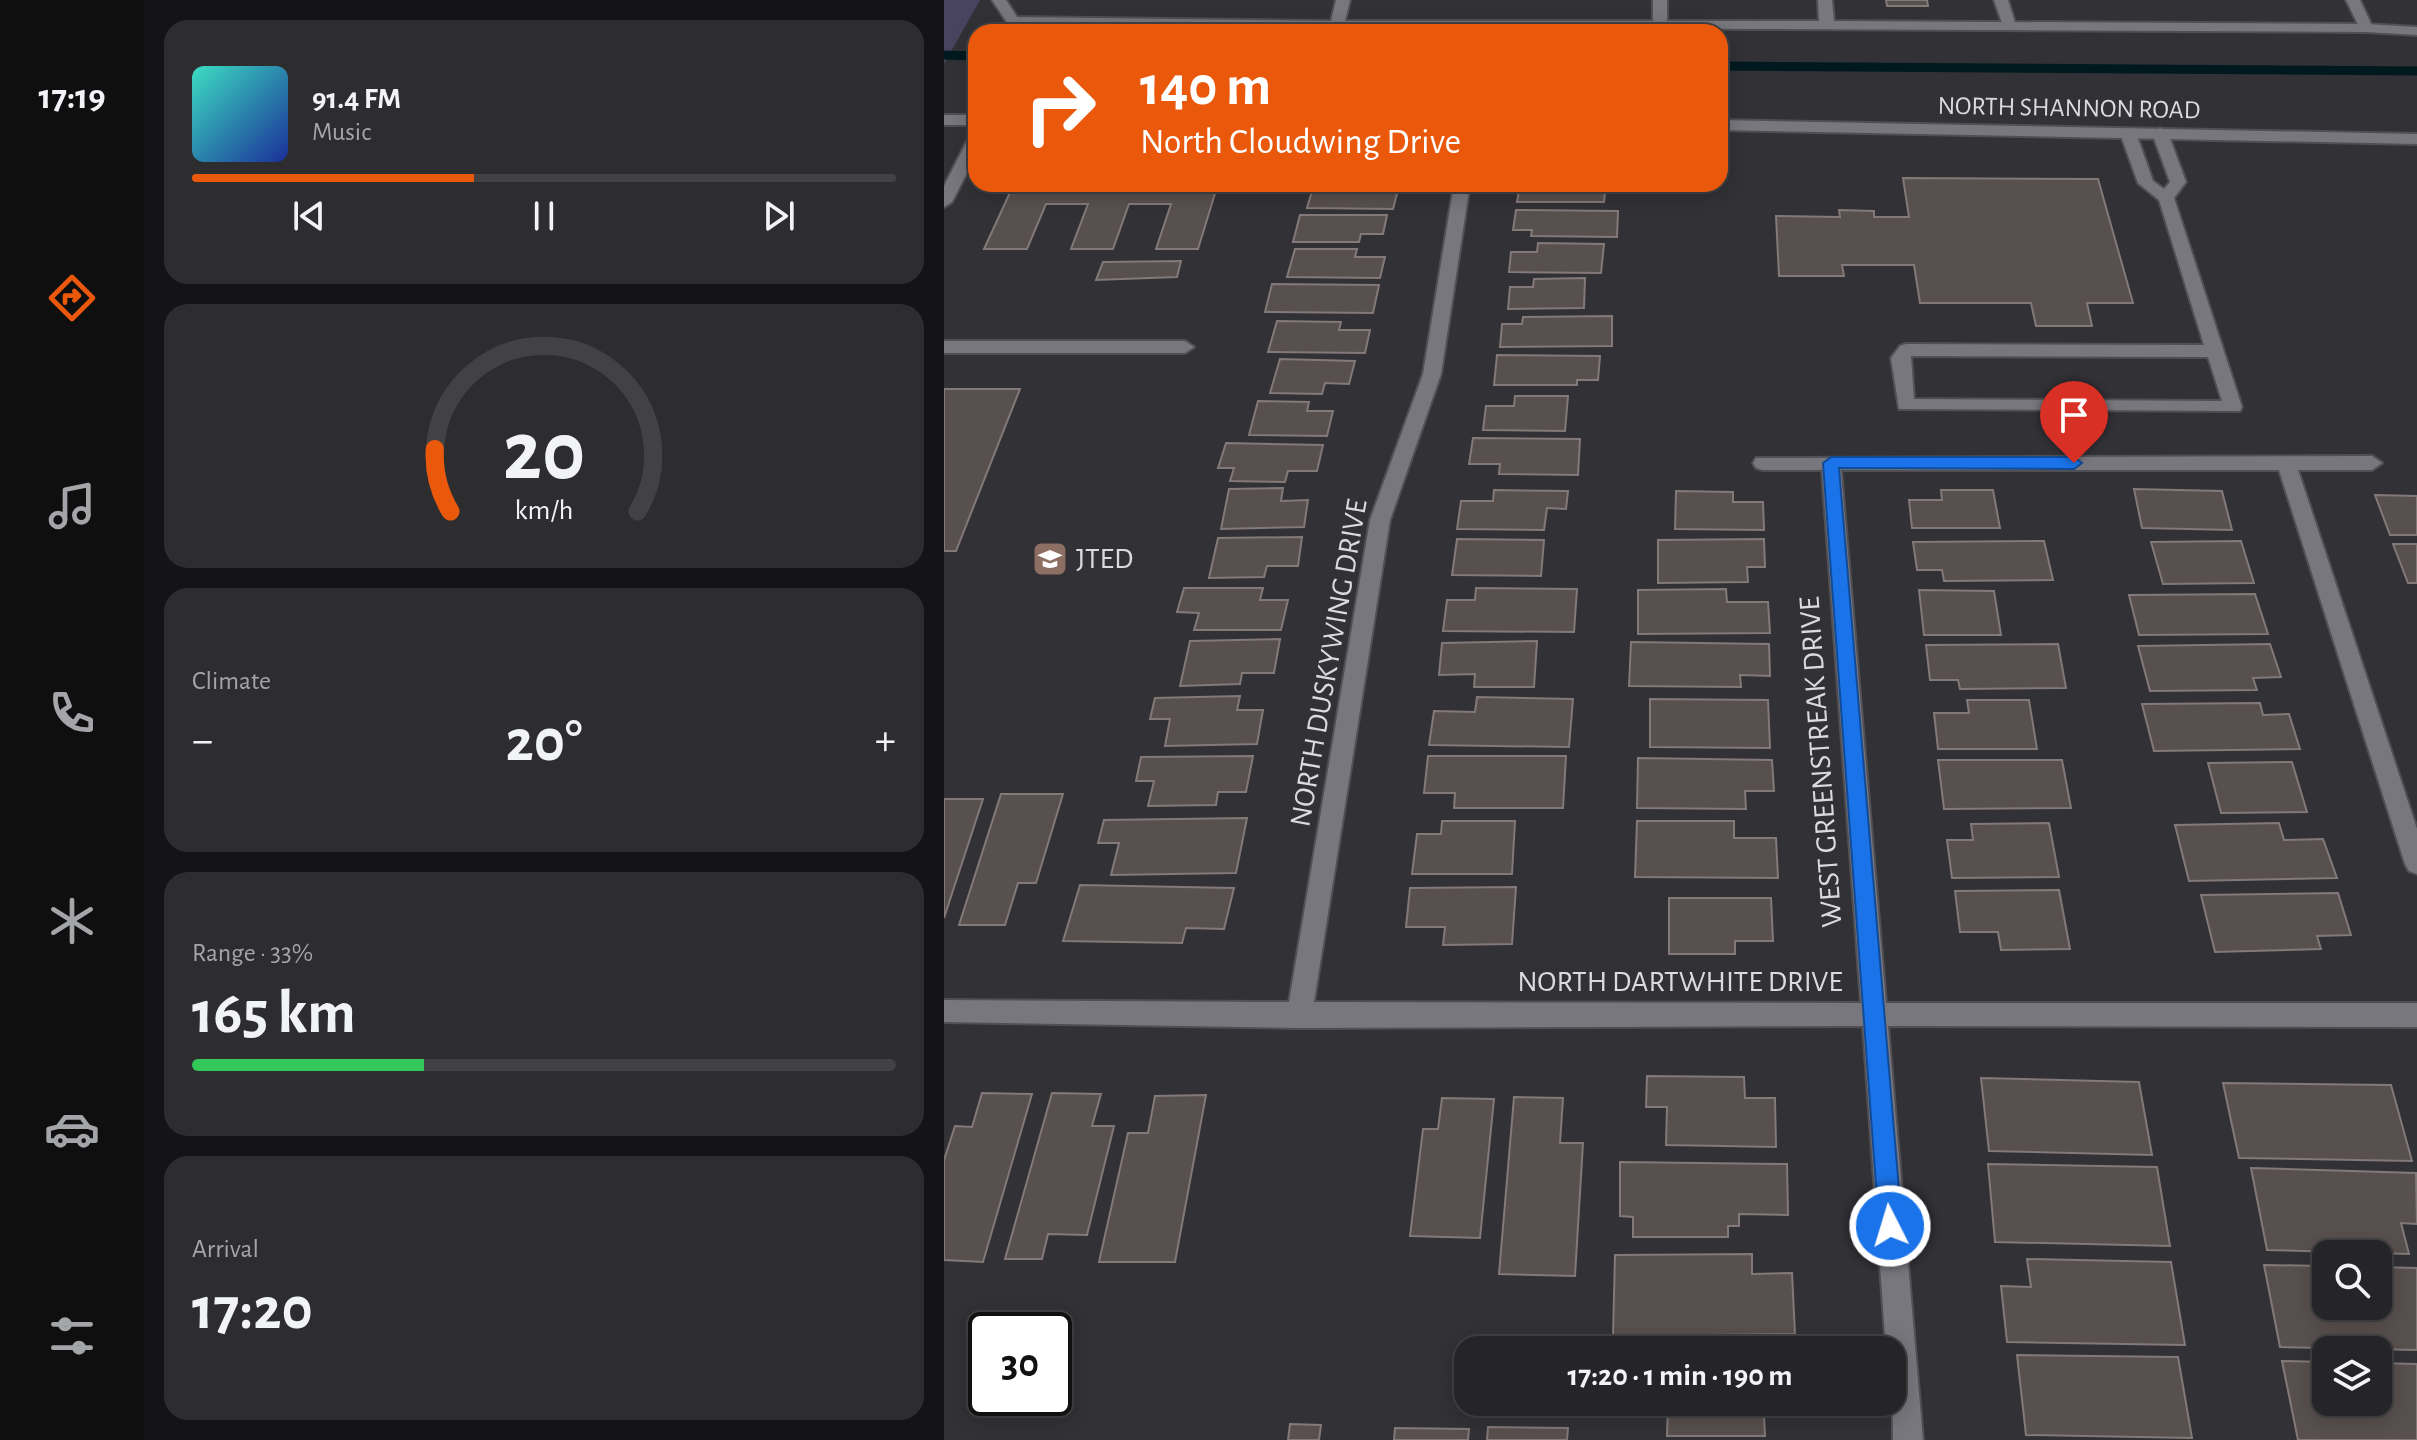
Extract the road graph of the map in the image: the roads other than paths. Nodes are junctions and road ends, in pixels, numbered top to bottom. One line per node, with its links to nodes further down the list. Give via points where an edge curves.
1 (999, 0): 7 (street, via 1013,21)
2 (1343, 0): 8 (street)
3 (1660, 0): 9 (street)
4 (1825, 0): 11 (street)
5 (2001, 0): 12 (street)
6 (2353, 0): 13 (street)
7 (1256, 24)
8 (1337, 24)
9 (1660, 24)
10 (1728, 25): 11 (street)
11 (1827, 25): 12 (street)
12 (2009, 26): 13 (street)
13 (2366, 28): 14 (street)
14 (2417, 31)
15 (944, 120): 16 (street)
16 (968, 120)
17 (1728, 125): 18 (street, NORTH SHANNON ROAD)
18 (2128, 133): 19 (street, NORTH SHANNON ROAD); 23 (street, via 2146,183)
19 (2160, 133): 20 (street, NORTH SHANNON ROAD); 23 (street, via 2178,182)
20 (2417, 139)
21 (968, 155): 24 (street)
22 (1461, 192): 36 (street, NORTH DUSKYWING DRIVE, via 1432,374 1380,520)
23 (2166, 198): 27 (street)
24 (944, 202)
25 (944, 347): 26 (street)
26 (1185, 347)
27 (2214, 351): 27 (street, via 2233,407 1906,405 1900,358 1906,350)
28 (1763, 463): 29 (street)
29 (1831, 463): 30 (street); 34 (street, WEST GREENSTREAK DRIVE)
30 (2286, 463): 31 (street); 32 (street)
31 (2372, 463)
32 (2417, 864)
33 (944, 1011): 36 (street, NORTH DARTWHITE DRIVE)
34 (1873, 1013): 35 (street, NORTH DARTWHITE DRIVE); 36 (street, NORTH DARTWHITE DRIVE); 37 (street, WEST GREENSTREAK DRIVE)
35 (2417, 1015)
36 (1299, 1016)
37 (1908, 1440)

